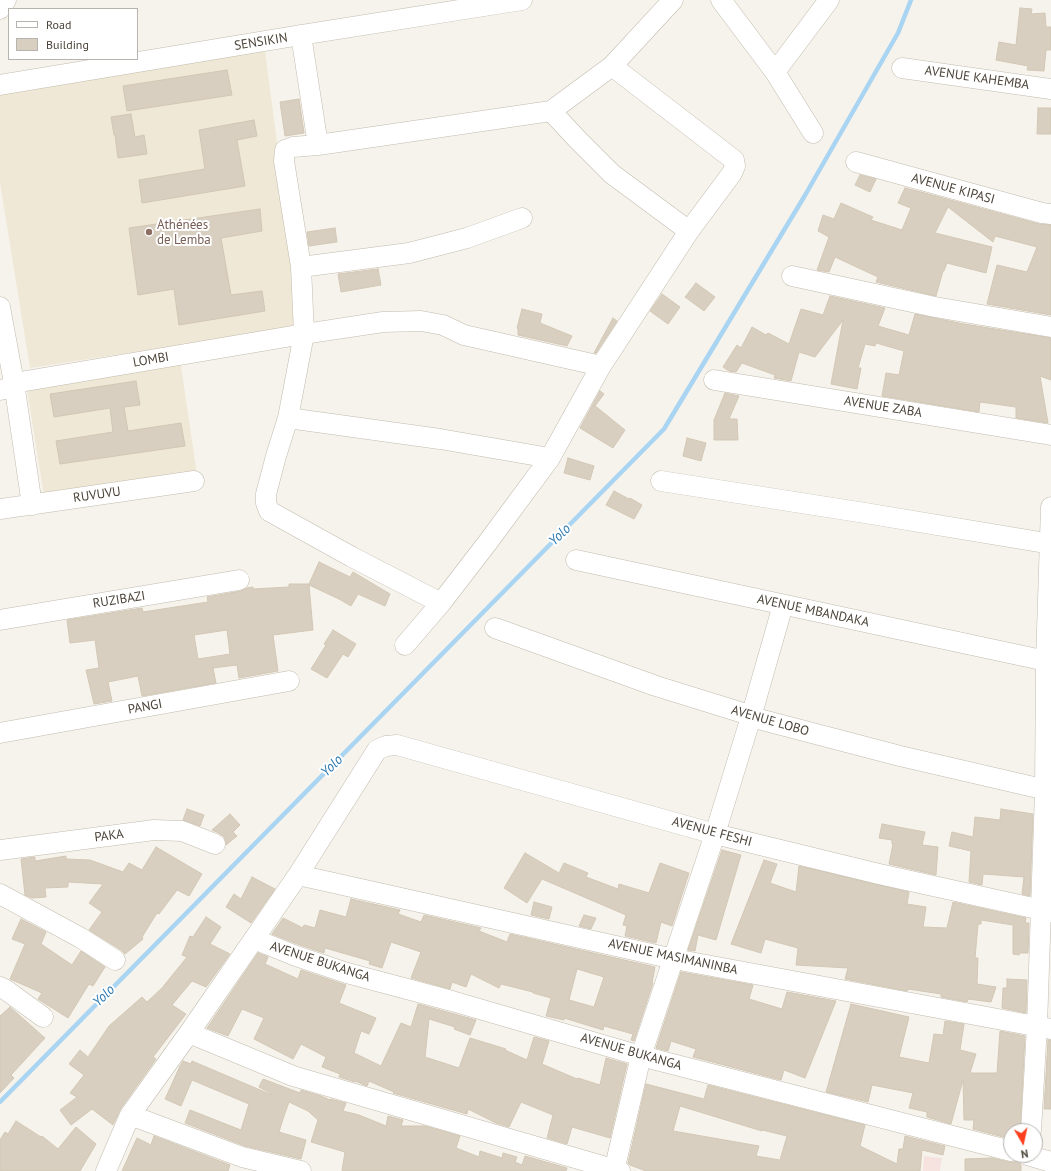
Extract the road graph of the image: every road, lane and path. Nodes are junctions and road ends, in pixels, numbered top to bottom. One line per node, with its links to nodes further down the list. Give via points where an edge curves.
1 (6, 0): 6 (street)
2 (522, 0): 7 (street, SENSIKIN)
3 (673, 0): 8 (street)
4 (721, 0): 10 (street)
5 (829, 0): 10 (street)
6 (0, 9)
7 (301, 35): 11 (street, SENSIKIN); 15 (street)
8 (612, 66): 13 (street); 19 (street, via 734,160 732,173)
9 (902, 68): 12 (street, AVENUE KAHEMBA)
10 (775, 72): 14 (street)
11 (0, 85)
12 (1051, 89)
13 (551, 111): 15 (street); 19 (street, via 612,174)
14 (813, 133)
15 (318, 145): 20 (street, via 285,150 284,161)
16 (856, 162): 17 (street, AVENUE KIPASI)
17 (1051, 214)
18 (522, 218): 20 (street, via 467,238 409,253)
19 (689, 231): 25 (street)
20 (301, 267): 24 (street)
21 (792, 276): 23 (street, via 935,307)
22 (0, 307): 27 (street)
23 (1051, 327)
24 (304, 334): 25 (street, LOMBI, via 383,322 421,321 443,325 464,335); 27 (street, LOMBI); 28 (street)
25 (601, 366): 30 (street)
26 (714, 380): 29 (street, AVENUE ZABA)
27 (7, 386): 33 (street)
28 (288, 418): 30 (street, via 440,439); 39 (street, via 266,494 269,512)
29 (1051, 435)
30 (550, 458): 39 (street)
31 (194, 481): 33 (street, RUVUVU)
32 (661, 481): 36 (street)
33 (32, 504): 35 (street, RUVUVU)
34 (1051, 507): 36 (street)
35 (0, 509)
36 (1050, 544): 44 (street)
37 (576, 560): 40 (street, AVENUE MBANDAKA)
38 (239, 580): 41 (street, RUZIBAZI)
39 (441, 602): 43 (street)
40 (783, 605): 44 (street, AVENUE MBANDAKA); 46 (street)
41 (0, 620)
42 (495, 628): 46 (street, AVENUE LOBO)
43 (405, 645)
44 (1048, 661): 48 (street)
45 (289, 681): 47 (street, PANGI)
46 (751, 717): 48 (street, AVENUE LOBO); 49 (street)
47 (0, 733)
48 (1048, 791): 54 (street)
49 (716, 834): 52 (street, AVENUE FESHI, via 397,745 386,746 377,750); 54 (street, AVENUE FESHI); 56 (street)
50 (215, 844): 51 (street, PAKA, via 182,831 154,830)
51 (0, 850)
52 (298, 875): 55 (street); 56 (street, AVENUE MASIMANINBA)
53 (0, 894): 57 (street, via 81,938)
54 (1046, 911): 60 (street)
55 (254, 939): 61 (street); 62 (street, AVENUE BUKANGA, via 347,973)
56 (674, 959): 60 (street, AVENUE MASIMANINBA); 62 (street)
57 (115, 960)
58 (0, 987): 59 (street)
59 (43, 1017)
60 (1044, 1027): 64 (street)
61 (189, 1033): 63 (street); 68 (street, via 293,1076)
62 (641, 1056): 65 (street, AVENUE BUKANGA); 68 (street)
63 (130, 1115): 66 (street); 67 (street, via 242,1157)
64 (1032, 1123)
65 (1003, 1149)
66 (106, 1171)
67 (301, 1171)
68 (616, 1171)

